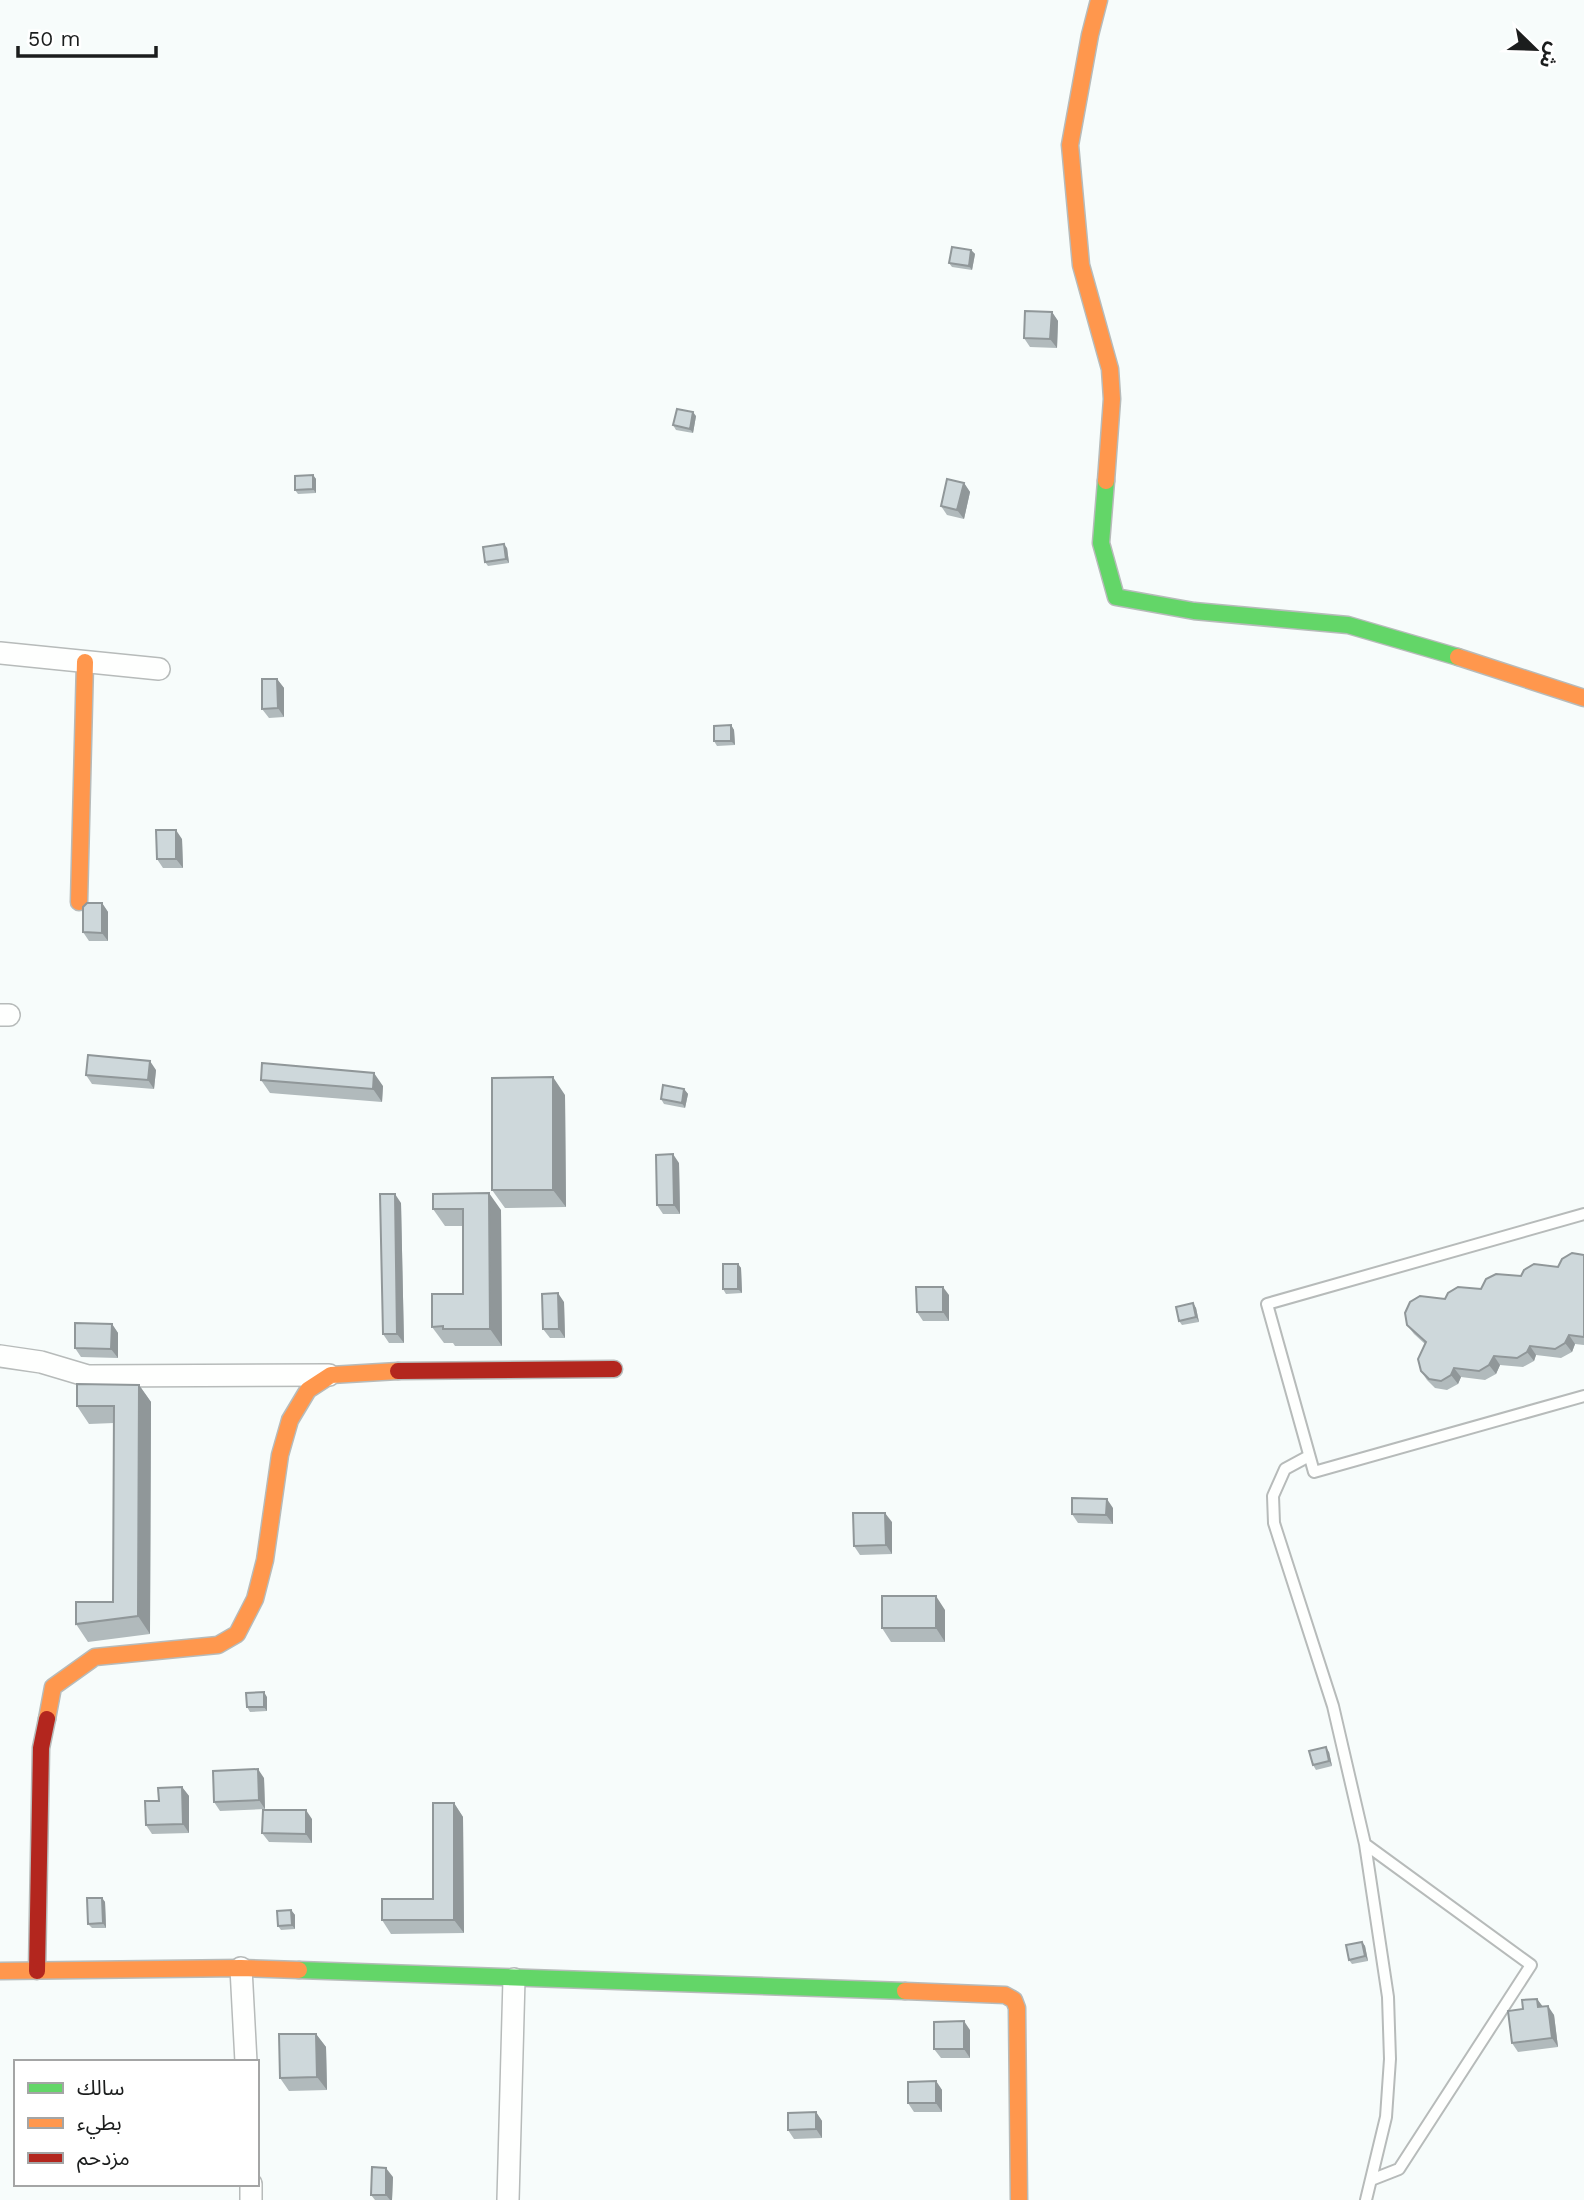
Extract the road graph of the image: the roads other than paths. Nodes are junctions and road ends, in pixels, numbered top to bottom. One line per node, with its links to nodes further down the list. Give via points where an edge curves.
1 (1099, 0): 5 (street, via 1070,145 1081,265 1110,369 1112,399 1101,543 1116,597 1194,611 1348,625)
2 (0, 653): 3 (street)
3 (85, 662): 4 (street); 6 (street)
4 (159, 669)
5 (1584, 698)
6 (79, 902)
7 (1584, 1214): 12 (lane, via 1267,1304)
8 (0, 1356): 10 (street, via 88,1376)
9 (614, 1369): 10 (street)
10 (331, 1375): 15 (street, via 308,1390 290,1420 280,1455 265,1560 255,1599 237,1634 218,1645 95,1657 53,1687 41,1748)
11 (1584, 1395): 12 (lane, via 1314,1472)
12 (1310, 1456): 13 (lane, via 1285,1469 1273,1496 1274,1523 1333,1706)
13 (1365, 1844): 19 (lane, via 1388,1997 1390,2059 1386,2117); 19 (lane, via 1531,1965 1399,2169)
14 (241, 1968): 15 (street); 17 (street); 18 (street)
15 (37, 1970): 16 (street)
16 (0, 1971)
17 (514, 1979): 20 (street); 21 (street, via 1010,1997 1017,2008)
18 (246, 2060)
19 (1371, 2179): 22 (lane)
20 (508, 2200)
21 (1019, 2200)
22 (1366, 2200)

